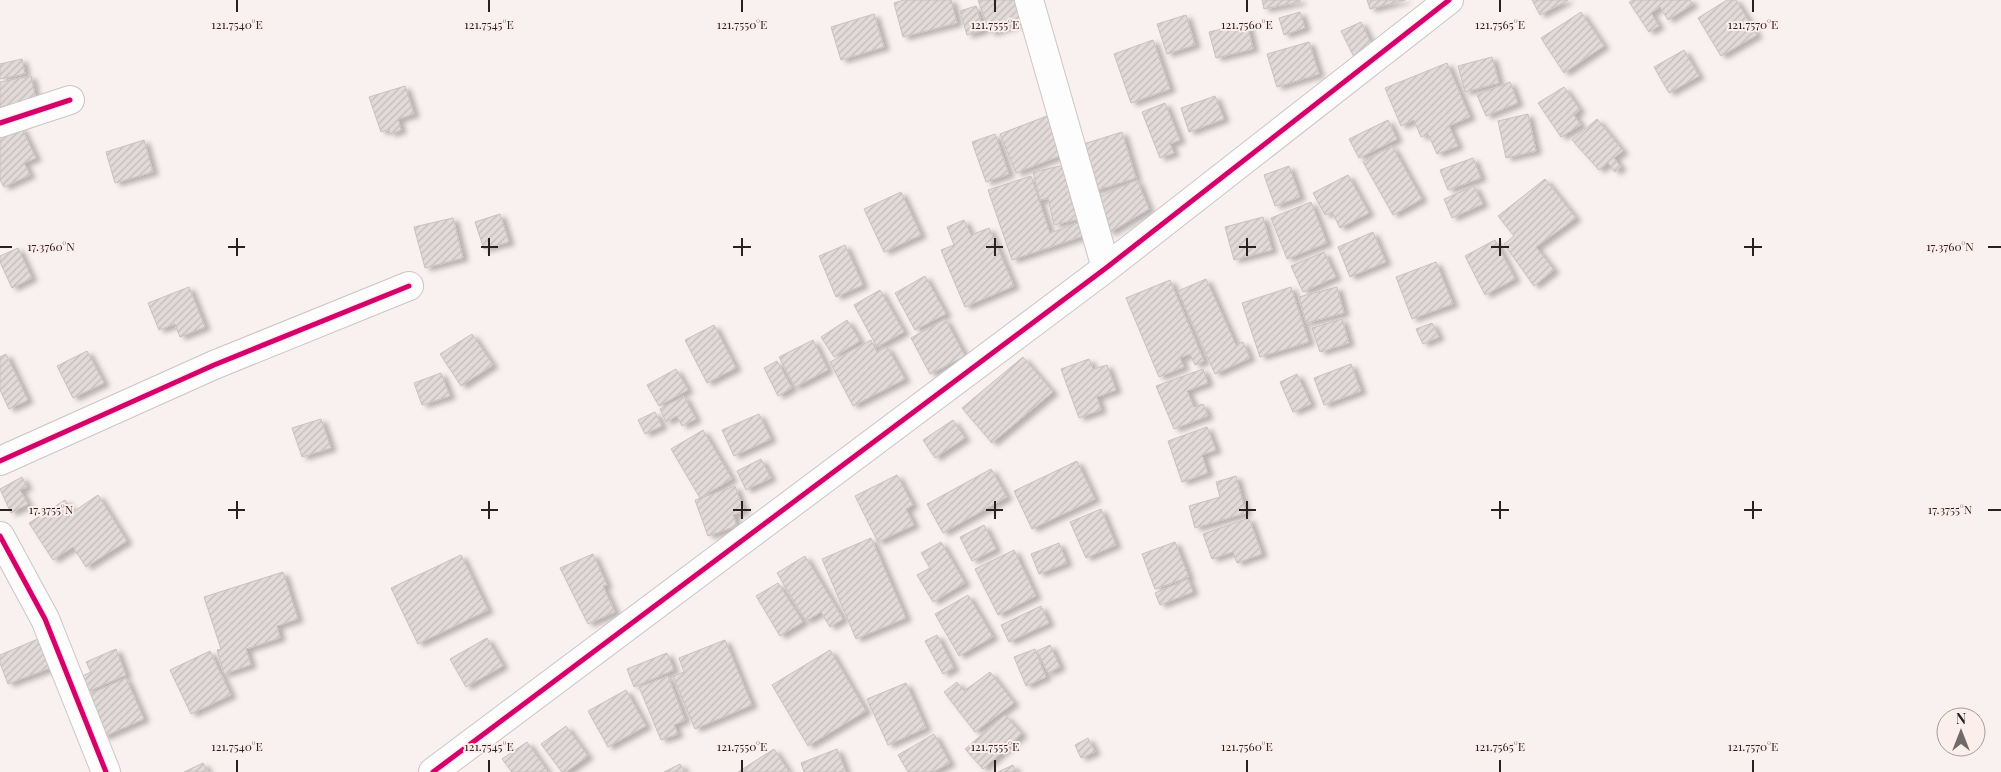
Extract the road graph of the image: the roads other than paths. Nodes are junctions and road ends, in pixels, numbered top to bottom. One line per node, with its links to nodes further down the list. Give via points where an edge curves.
1 (1029, 0): 5 (street)
2 (1449, 0): 5 (street)
3 (70, 100): 4 (street)
4 (0, 123)
5 (1106, 268): 10 (street)
6 (409, 286): 7 (street, via 214,365)
7 (0, 461)
8 (0, 536): 9 (street, via 45,620)
9 (106, 772)
10 (433, 772)

